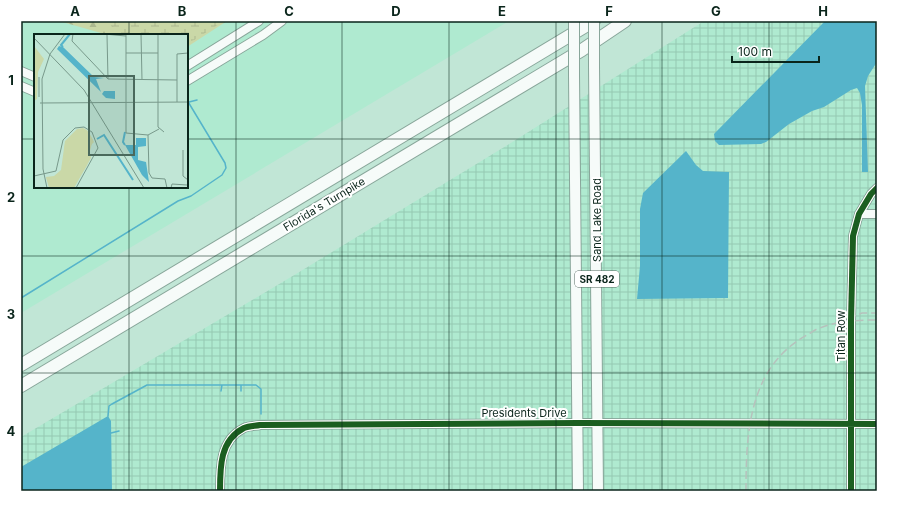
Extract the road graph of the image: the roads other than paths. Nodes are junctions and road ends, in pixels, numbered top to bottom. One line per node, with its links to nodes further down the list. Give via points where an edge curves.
1 (259, 21): 6 (street)
2 (282, 21): 9 (street)
3 (574, 21): 17 (main road, Sand Lake Road / SR 482, bridge)
4 (594, 21): 15 (highway, Florida's Turnpike); 18 (main road, Sand Lake Road / SR 482, bridge)
5 (625, 21): 16 (highway, Florida's Turnpike, via 582,50)
6 (188, 65)
7 (21, 71): 8 (street)
8 (34, 77)
9 (188, 80)
10 (21, 86): 11 (street)
11 (34, 92)
12 (877, 188): 13 (street, Titan Row)
13 (859, 214): 14 (street); 19 (street, Titan Row, via 853,236 851,260)
14 (877, 214)
15 (21, 365)
16 (21, 386)
17 (578, 423): 18 (street, Presidents Drive); 21 (street, Presidents Drive, via 246,427 232,436 224,449 220,467); 22 (main road, Sand Lake Road / SR 482)
18 (598, 424): 19 (street, Presidents Drive); 23 (main road, Sand Lake Road / SR 482)
19 (851, 424): 20 (street, Presidents Drive); 24 (street, Titan Row)
20 (877, 424)
21 (220, 491)
22 (578, 491)
23 (598, 491)
24 (851, 491)

